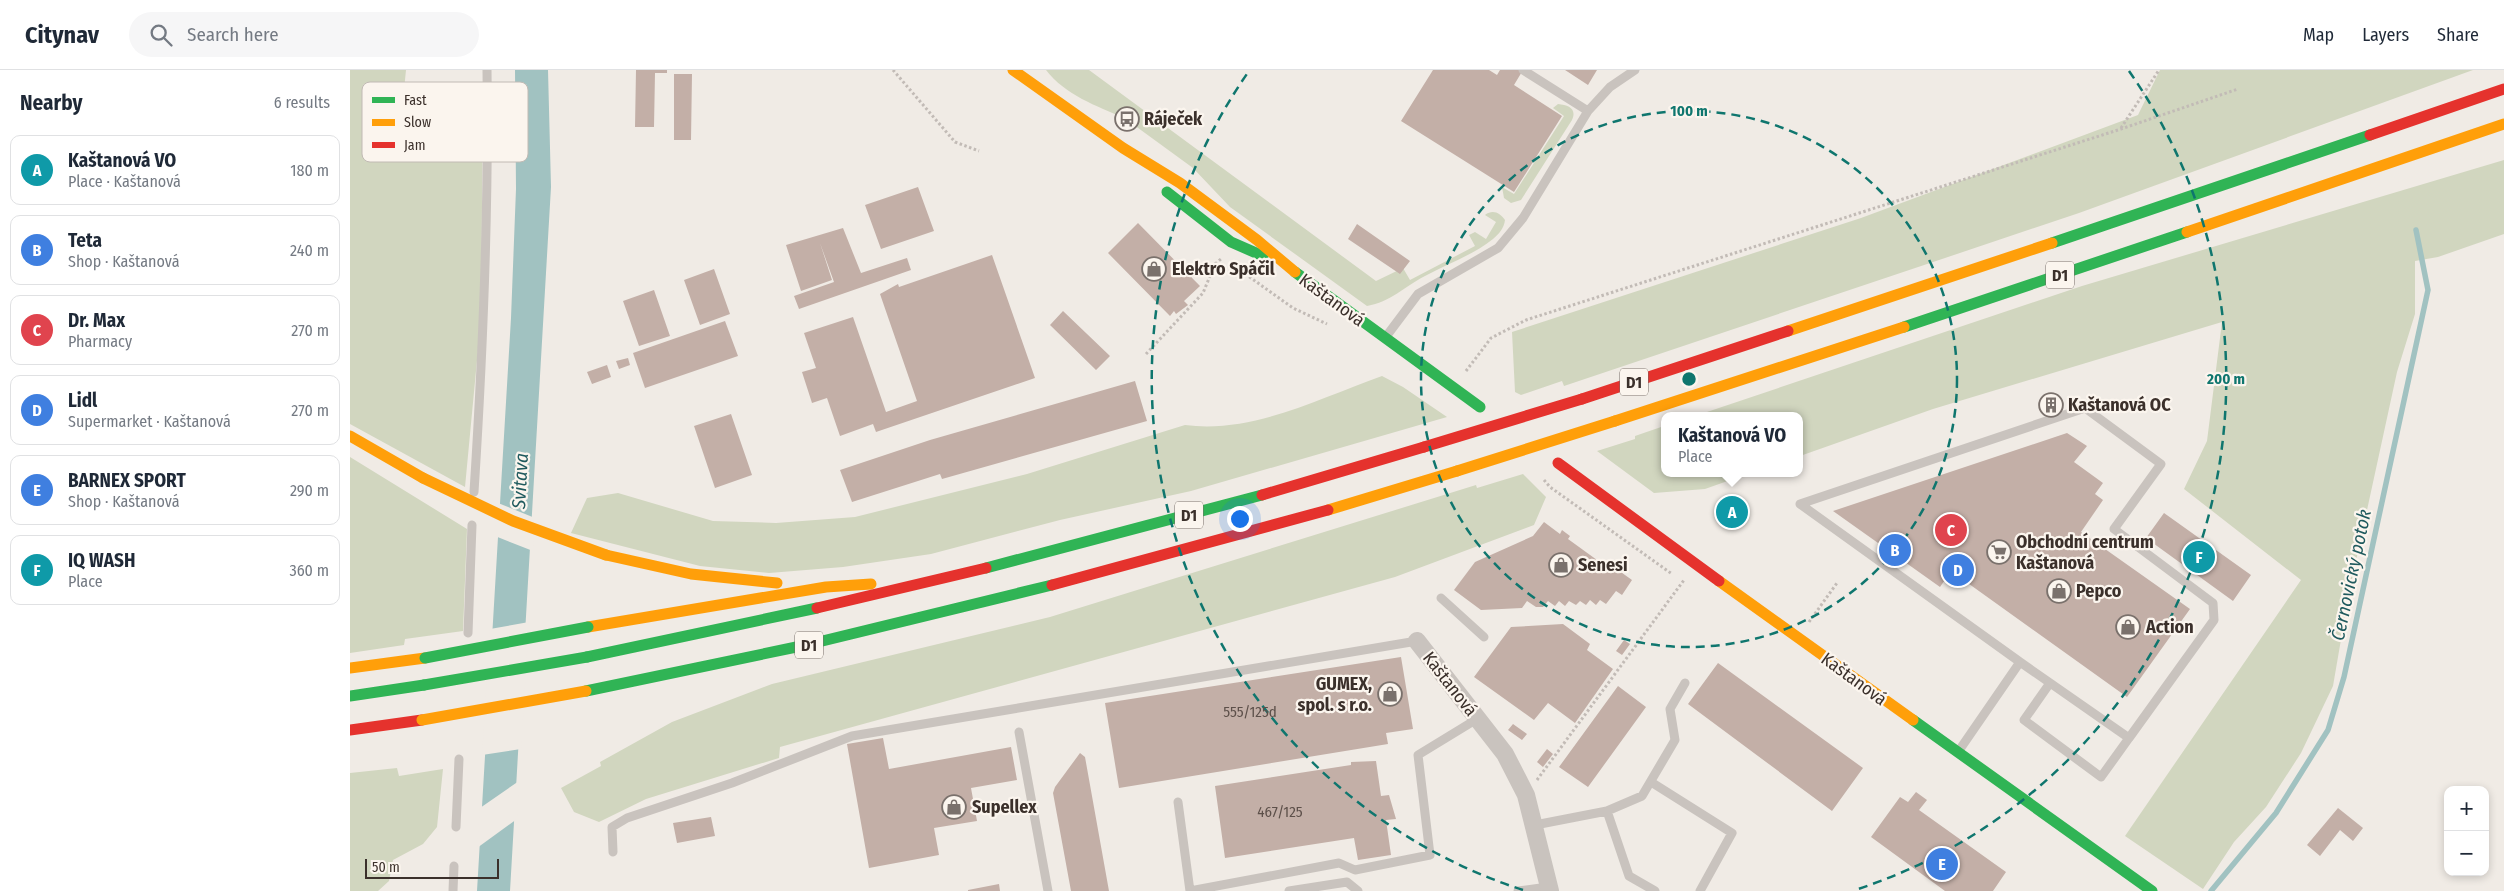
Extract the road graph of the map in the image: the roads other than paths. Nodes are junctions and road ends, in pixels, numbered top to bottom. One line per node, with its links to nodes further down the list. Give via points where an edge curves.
1 (1013, 70): 7 (main road, Kaštanová)
2 (1523, 70): 5 (lane)
3 (1635, 70): 5 (lane, via 1610,87)
4 (2504, 89): 16 (main road, D1, bridge, via 1948,279 1582,398 1298,486)
5 (1588, 111): 10 (lane, via 1523,218 1498,248 1418,294)
6 (2504, 124): 28 (main road, D1, bridge, via 1972,305 1307,517 1031,592 737,661 586,691)
7 (1123, 148): 9 (main road, Kaštanová, via 1180,182); 9 (main road, Kaštanová, via 1174,198 1231,242)
8 (487, 162): 14 (lane, via 487,241)
9 (1282, 263): 10 (main road, Kaštanová)
10 (1385, 338): 11 (main road, Kaštanová)
11 (1480, 407)
12 (350, 436): 17 (main road, bridge, via 423,478 513,521 606,555 705,578)
13 (1558, 463): 31 (main road, Kaštanová)
14 (474, 492)
15 (472, 525): 19 (lane)
16 (953, 578): 17 (main road); 26 (main road, D1, bridge, via 731,629 424,686)
17 (826, 586): 23 (main road, bridge, via 425,658)
18 (1441, 598): 20 (lane)
19 (468, 633)
20 (1484, 637)
21 (1417, 641): 27 (street, Kaštanová); 38 (lane, via 852,736 627,818 612,827)
22 (2020, 662): 25 (lane); 30 (lane, via 1800,504 2085,408 2161,464 2114,529 2213,603 2214,620); 31 (lane)
23 (350, 668)
24 (1685, 683): 33 (lane, via 1670,710 1675,740)
25 (2050, 683): 30 (lane); 30 (lane, via 2024,720 2101,776)
26 (350, 696)
27 (1478, 719): 34 (lane, via 1418,755 1430,855 1355,870 1338,863 1190,891); 36 (street, Kaštanová, via 1505,754 1526,795)
28 (350, 730)
29 (1020, 732): 42 (lane)
30 (2129, 738)
31 (1957, 753): 48 (main road, Kaštanová)
32 (459, 759): 37 (lane)
33 (1651, 782): 35 (lane, via 1642,796); 47 (lane, via 1732,833)
34 (1178, 802)
35 (1607, 811): 36 (lane); 46 (lane, via 1628,876)
36 (1535, 825): 40 (street, Kaštanová)
37 (456, 827)
38 (613, 852)
39 (454, 866): 41 (lane)
40 (1549, 889): 45 (lane)
41 (453, 891)
42 (1048, 891)
43 (1289, 891): 44 (lane, via 1347,882)
44 (1358, 891)
45 (1518, 891)
46 (1655, 891)
47 (1700, 891)
48 (2152, 891)

